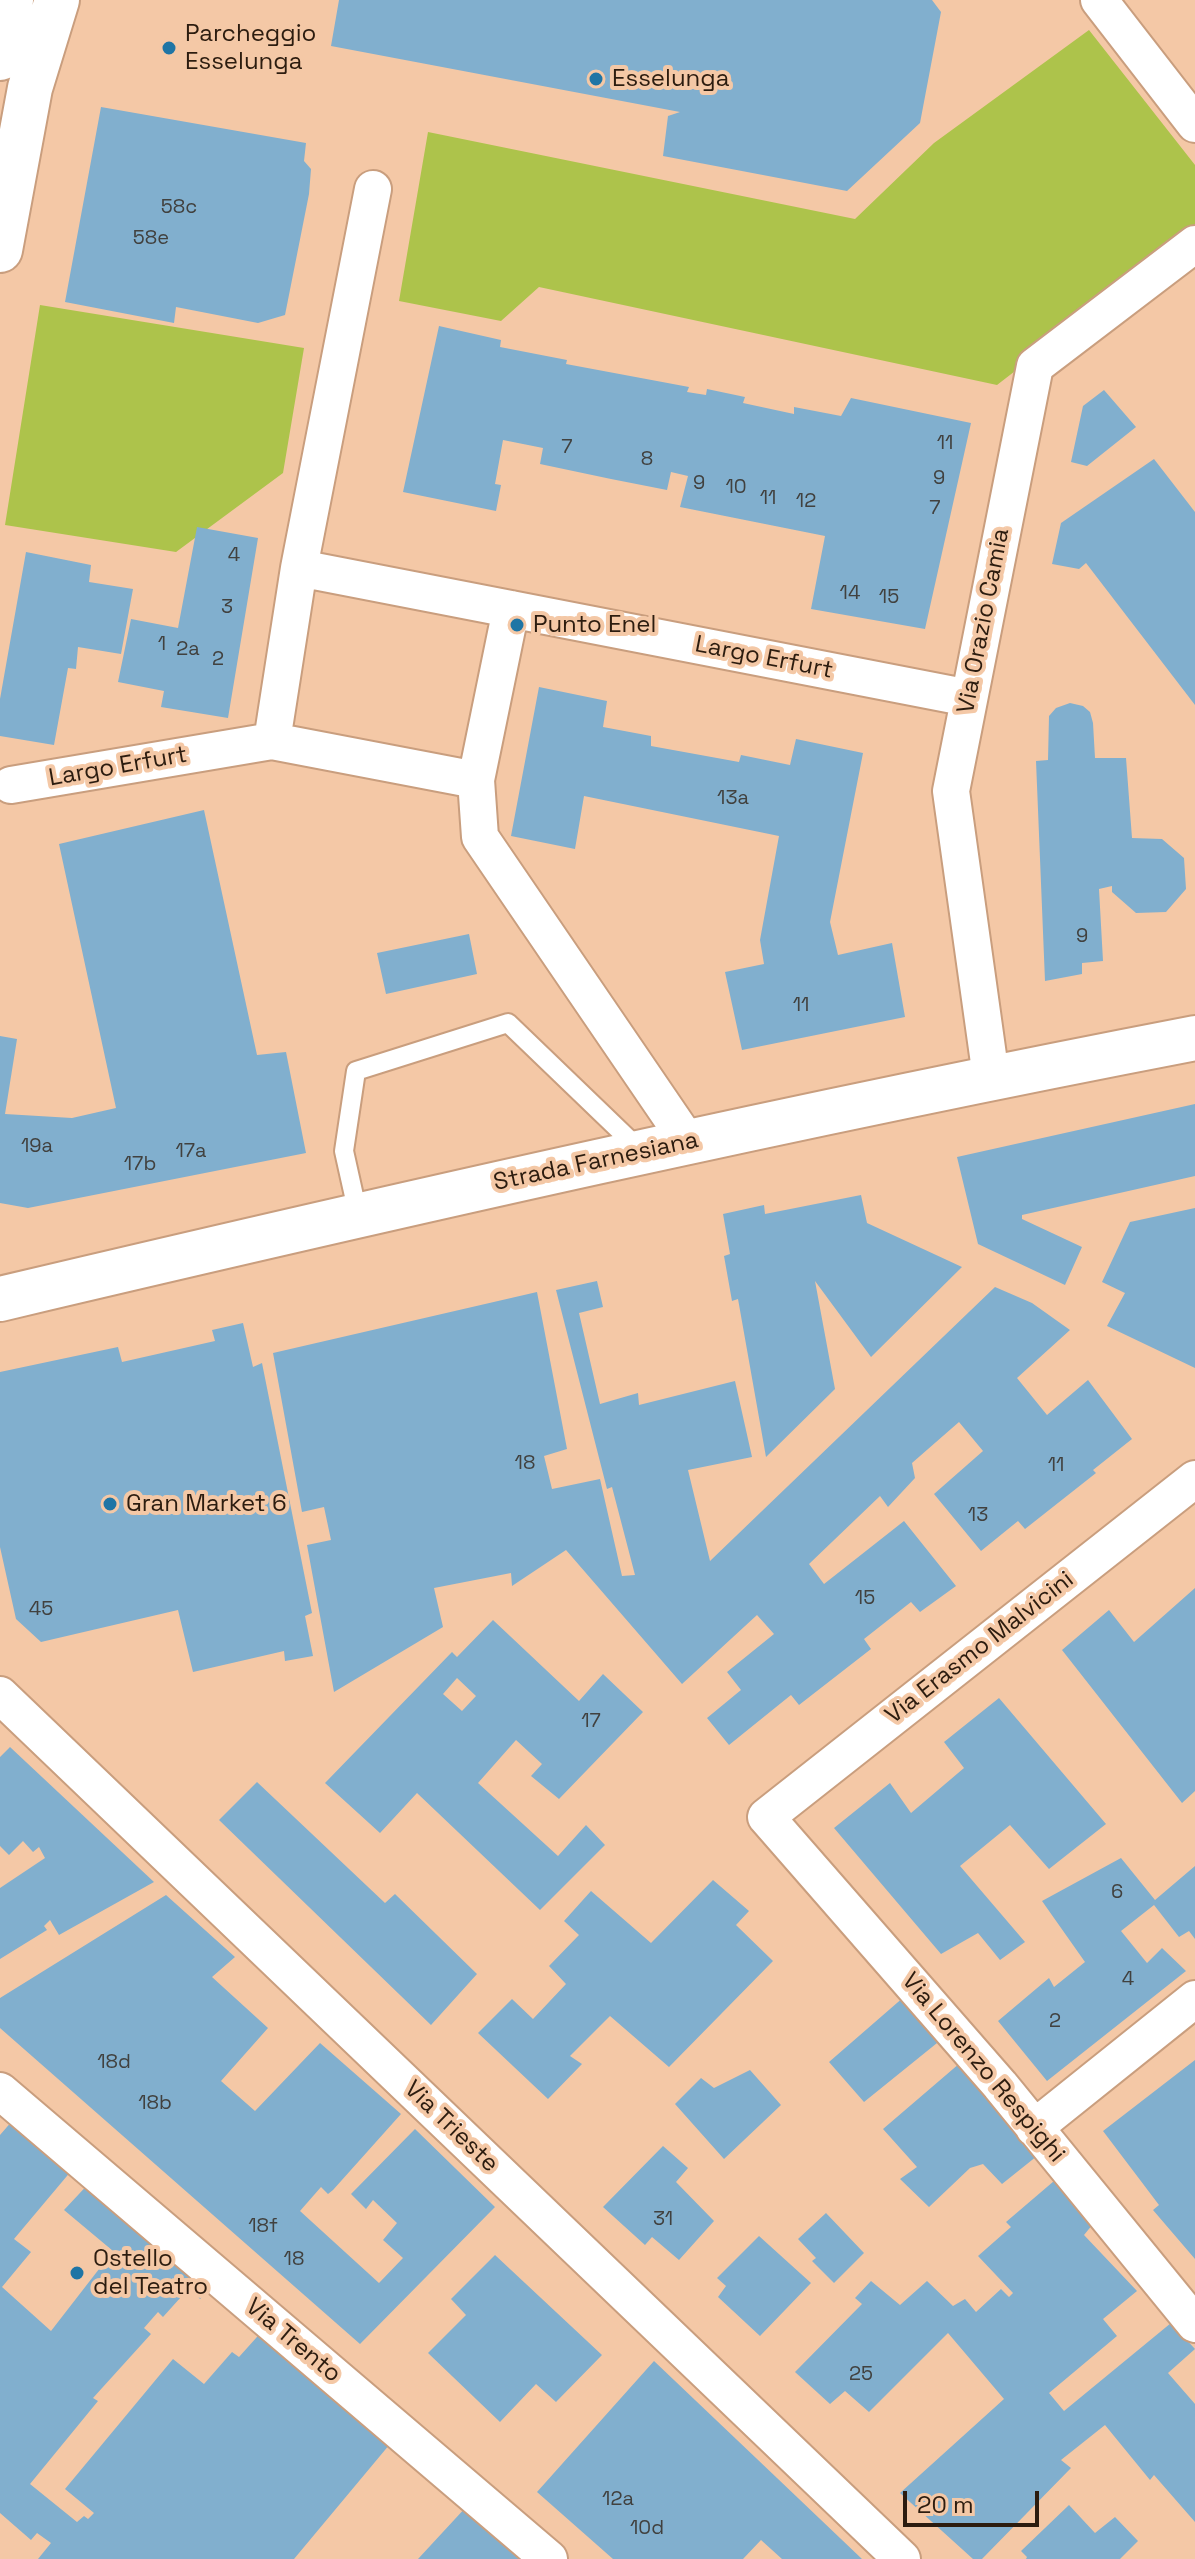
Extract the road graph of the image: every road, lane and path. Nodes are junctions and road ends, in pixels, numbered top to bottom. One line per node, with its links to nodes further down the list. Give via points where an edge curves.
1 (11, 0): 4 (street)
2 (57, 0): 6 (street)
3 (1099, 0): 5 (street)
4 (0, 58)
5 (1195, 124)
6 (9, 146): 9 (street)
7 (373, 189): 10 (street)
8 (1195, 244): 12 (street, Via Orazio Camia, via 1035,366)
9 (0, 250)
10 (299, 568): 11 (street, Largo Erfurt); 13 (street)
11 (511, 609): 12 (street, Largo Erfurt); 14 (street)
12 (969, 698): 17 (street, Via Orazio Camia, via 951,791)
13 (272, 741): 14 (street, Largo Erfurt); 15 (street, Largo Erfurt)
14 (476, 780): 18 (street, via 480,837)
15 (11, 785)
16 (1195, 1038): 17 (street, Strada Farnesiana)
17 (991, 1077): 18 (street, Strada Farnesiana)
18 (688, 1142): 19 (street, Strada Farnesiana)
19 (642, 1152): 20 (street, Strada Farnesiana); 20 (lane, via 508,1023 356,1071 344,1151)
20 (358, 1214): 21 (street, Strada Farnesiana)
21 (0, 1299)
22 (1195, 1479): 24 (street, Via Erasmo Malvicini)
23 (0, 1695): 30 (street, Via Trieste)
24 (766, 1817): 27 (street, Via Lorenzo Respighi)
25 (1195, 1999): 27 (street)
26 (0, 2091): 29 (street, Via Trento)
27 (1034, 2128): 28 (street, Via Lorenzo Respighi)
28 (1195, 2324)
29 (549, 2559)
30 (902, 2559)

